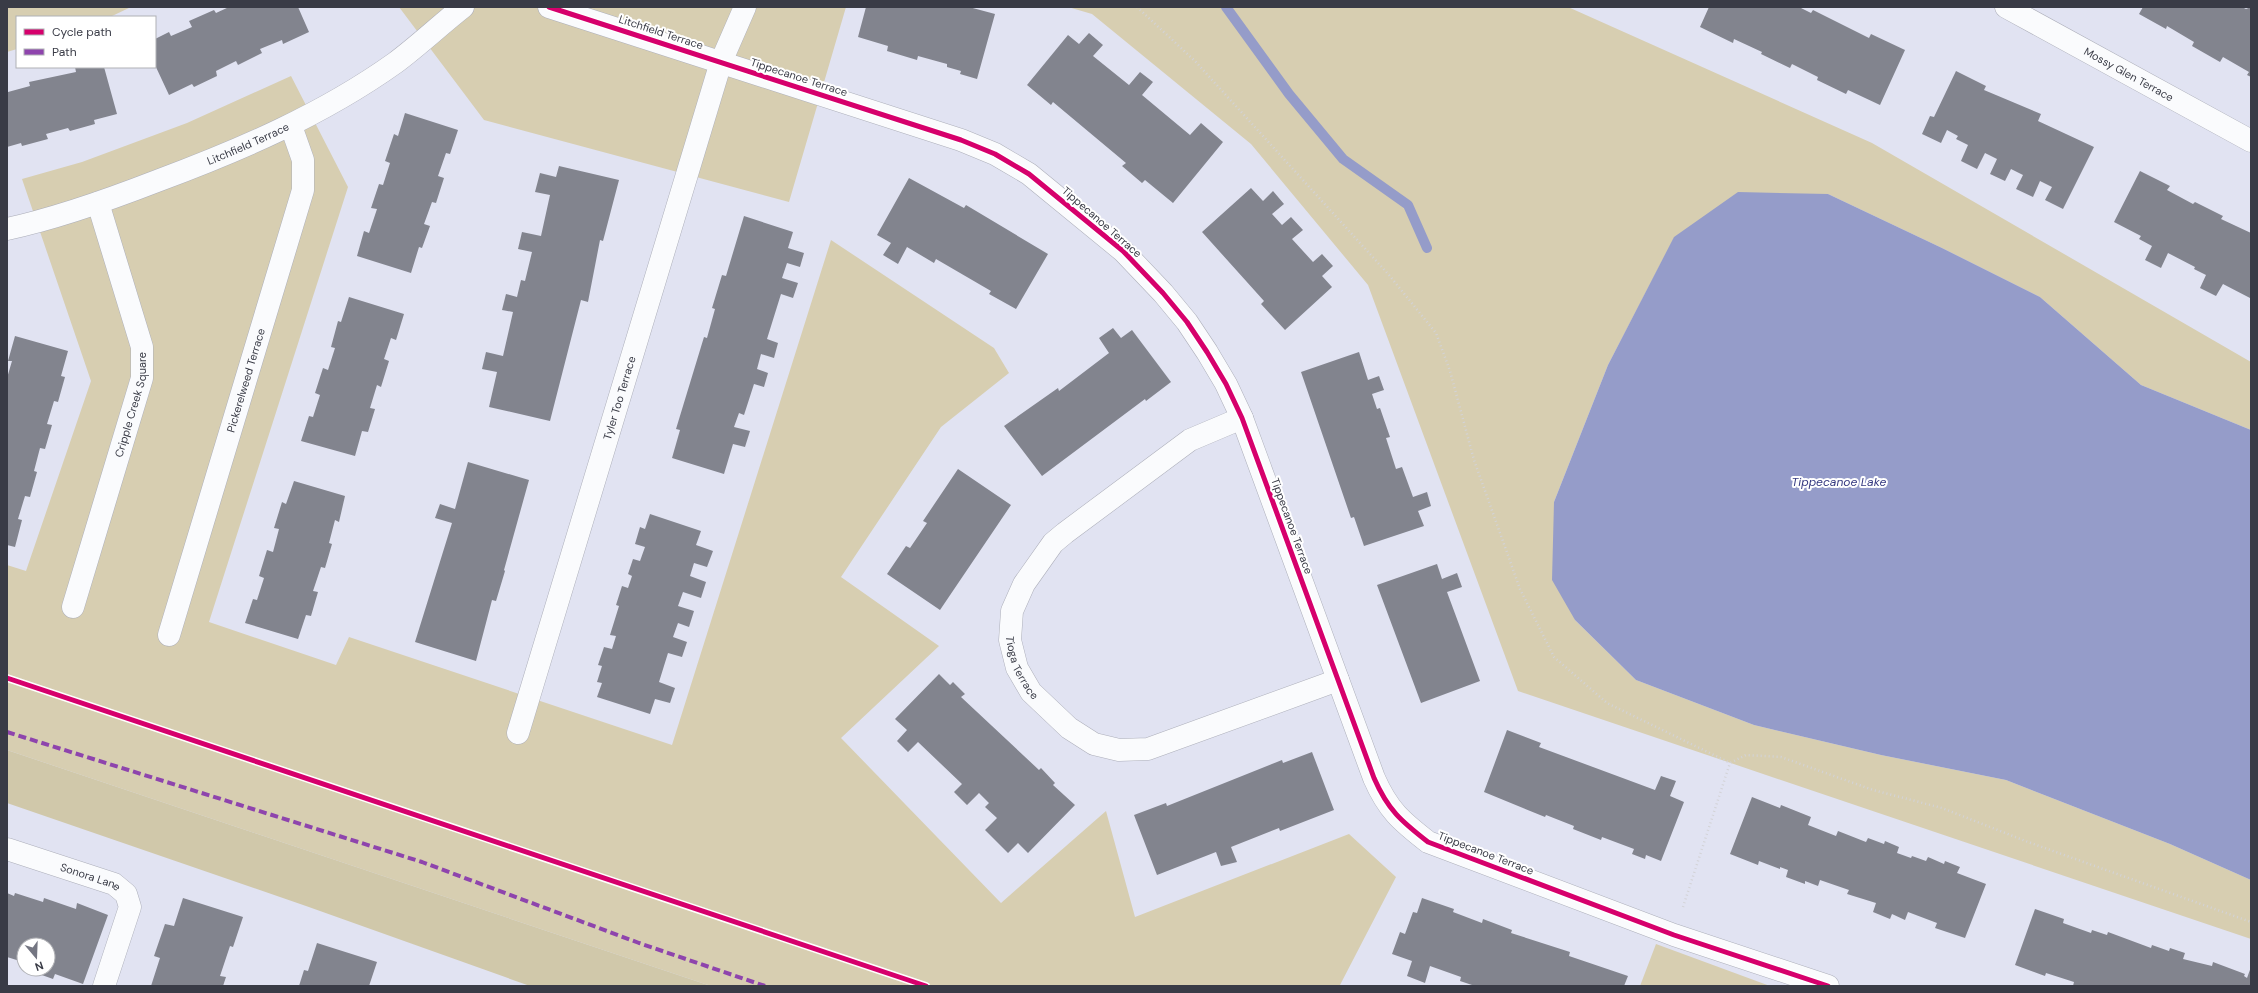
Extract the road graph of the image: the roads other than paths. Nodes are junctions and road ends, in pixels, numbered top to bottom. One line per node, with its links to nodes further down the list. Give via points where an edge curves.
1 (462, 7): 6 (street, Litchfield Terrace, via 395,63)
2 (549, 7): 5 (street, Litchfield Terrace)
3 (745, 7): 5 (street, Tyler Too Terrace)
4 (2006, 7): 7 (street, Mossy Glen Terrace)
5 (721, 62): 10 (street, Tippecanoe Terrace, via 961,140 995,154 1029,174 1123,251 1163,293 1207,352); 14 (street, Tyler Too Terrace)
6 (291, 126): 8 (street, Litchfield Terrace, via 216,159); 12 (street, Pickerelweed Terrace, via 303,160 303,190)
7 (2251, 142)
8 (98, 203): 9 (street, Litchfield Terrace); 11 (street, Cripple Creek Square, via 142,347 142,378)
9 (7, 229)
10 (1242, 418): 13 (street, Tippecanoe Terrace); 13 (street, Tioga Terrace, via 1190,440 1053,543 1024,584 1012,610 1010,640 1017,668 1031,692 1069,728 1094,744 1119,750 1148,749)
11 (73, 606)
12 (169, 635)
13 (1338, 680): 17 (street, Tippecanoe Terrace, via 1383,798 1401,821 1428,842 1674,935)
14 (518, 733)
15 (7, 849): 16 (street, Sonora Lane, via 114,884 126,894 130,907)
16 (104, 986)
17 (1828, 986)

